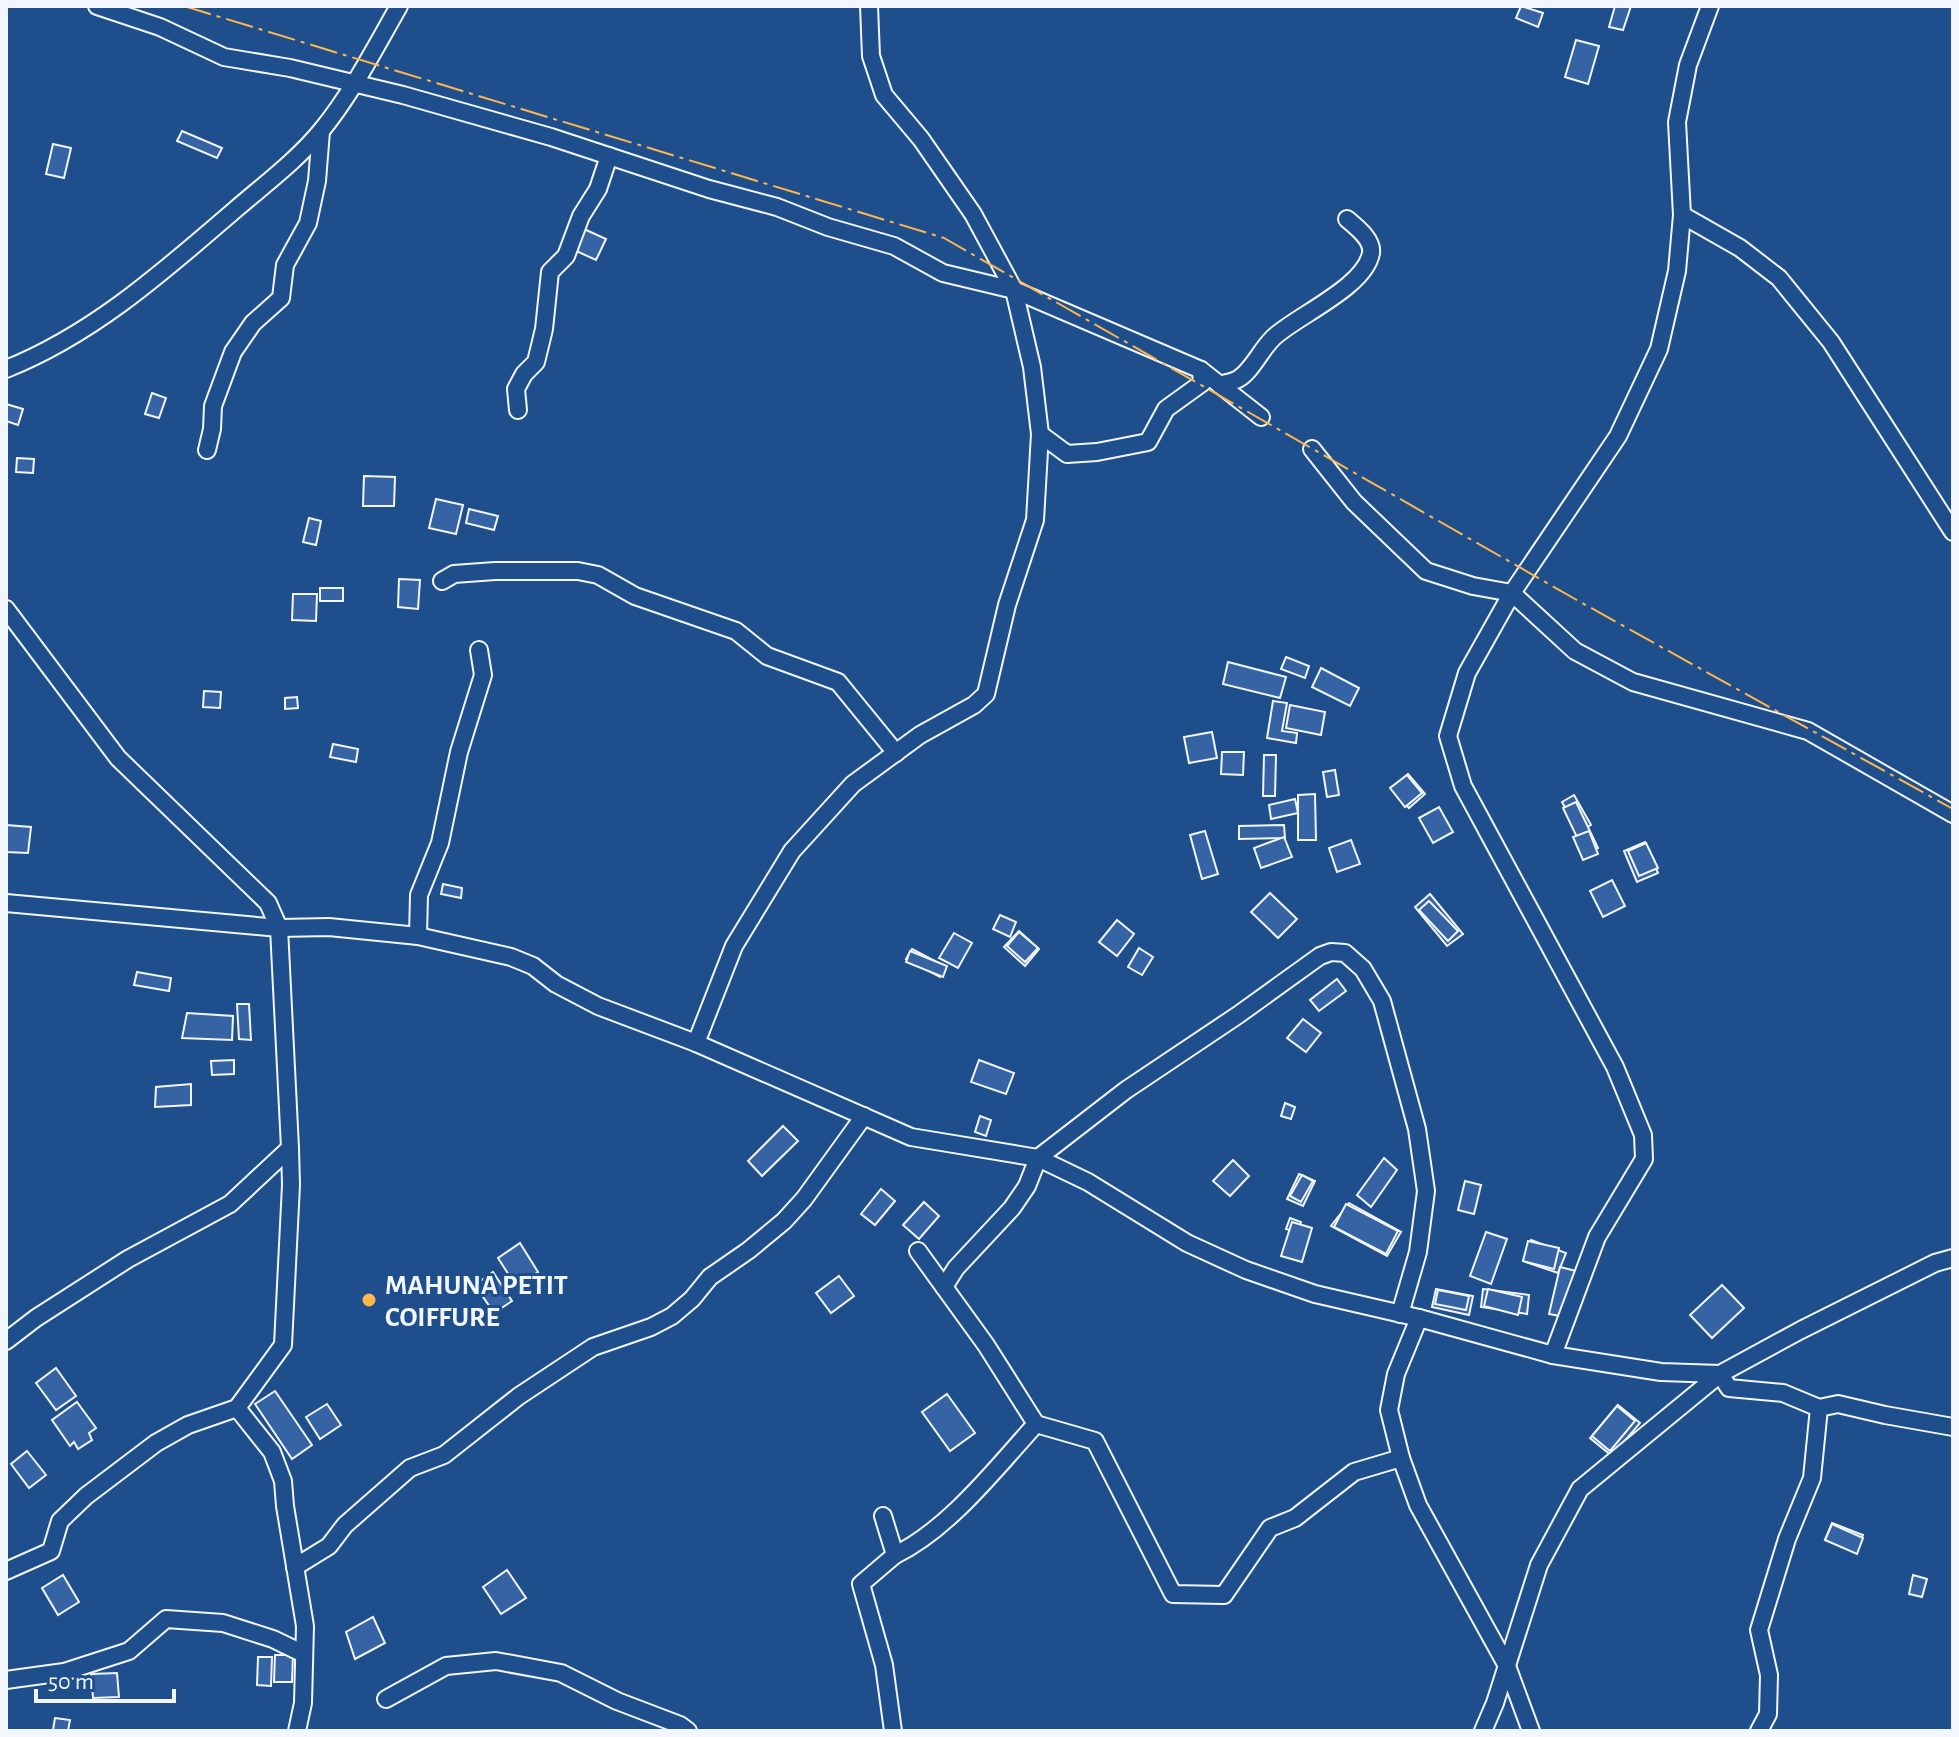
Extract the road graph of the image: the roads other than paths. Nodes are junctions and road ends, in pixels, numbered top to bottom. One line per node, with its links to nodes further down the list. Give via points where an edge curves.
1 (97, 6): 5 (street, via 224,57)
2 (399, 6): 5 (street)
3 (869, 6): 10 (street, via 871,56 884,95 973,214)
4 (1710, 6): 8 (street, via 1688,65 1677,122)
5 (355, 82): 6 (street); 7 (street)
6 (321, 131): 11 (street, via 200,240 88,328); 18 (street, via 308,223 285,265 281,298 253,323 233,352 213,406)
7 (609, 156): 10 (street, via 894,246 943,273); 14 (street, via 566,256 550,272 544,329 536,362 516,389)
8 (1682, 215): 19 (street, via 1779,278 1831,342); 21 (street, via 1677,271 1659,349 1618,436)
9 (1347, 219): 13 (street, via 1371,246 1360,272 1275,336 1239,379)
10 (1014, 290): 12 (street); 16 (street, via 1032,367)
11 (6, 369)
12 (1201, 370): 13 (street); 16 (street, via 1202,383 1166,409 1148,442 1067,454)
13 (1220, 385): 15 (street)
14 (518, 410)
15 (1261, 417)
16 (1040, 434): 24 (street, via 1035,520 986,694)
17 (1312, 449): 21 (street, via 1354,502 1426,571)
18 (207, 450)
19 (1953, 532)
20 (442, 581): 24 (street, via 454,574 495,571 598,575 635,596 736,631 767,656 838,682)
21 (1512, 593): 25 (street, via 1575,651 1633,682 1808,731); 39 (street, via 1467,673 1448,736 1463,786 1615,1067 1643,1135 1644,1159 1597,1237)
22 (6, 609): 27 (street, via 118,758 268,903)
23 (479, 650): 28 (street, via 483,675 459,752 440,843 419,895)
24 (896, 753): 29 (street, via 853,784 792,851 734,946)
25 (1953, 814)
26 (6, 903): 27 (street)
27 (279, 928): 28 (street); 31 (street)
28 (418, 936): 29 (street, via 511,957 598,1006)
29 (696, 1043): 30 (street)
30 (864, 1116): 32 (street, via 911,1137); 48 (street, via 784,1221 710,1277 672,1316 593,1347 444,1455 410,1468 345,1525 329,1546)
31 (290, 1148): 38 (street, via 230,1204 128,1259); 41 (street, via 283,1345)
32 (1038, 1158): 35 (street, via 1012,1208); 36 (street, via 1187,1243 1246,1270 1315,1294); 36 (street, via 1126,1090 1320,956 1345,953 1363,969 1382,1001 1417,1129 1426,1191 1418,1252)
33 (918, 1251): 35 (street)
34 (1953, 1258): 40 (street)
35 (944, 1287): 43 (street)
36 (1400, 1314): 37 (street)
37 (1419, 1318): 39 (street); 45 (street, via 1396,1374 1389,1410)
38 (6, 1341)
39 (1553, 1355): 40 (street, via 1661,1372)
40 (1720, 1374): 42 (street, via 1729,1388 1783,1393); 51 (street, via 1580,1489 1539,1565)
41 (237, 1408): 48 (street, via 272,1452 283,1481); 49 (street, via 156,1443 60,1521 51,1551)
42 (1819, 1408): 44 (street, via 1838,1404); 59 (street, via 1812,1478 1759,1630 1769,1675 1768,1714)
43 (1036, 1424): 45 (street, via 1095,1441 1173,1594 1224,1595 1270,1528 1295,1518 1354,1472); 47 (street, via 944,1523)
44 (1953, 1427)
45 (1401, 1458): 51 (street, via 1418,1505)
46 (883, 1516): 47 (street)
47 (895, 1555): 56 (street, via 861,1584 884,1665)
48 (295, 1567): 50 (street)
49 (6, 1571)
50 (304, 1654): 52 (street, via 223,1623 166,1619 129,1651 64,1672); 54 (street)
51 (1507, 1666): 57 (street); 58 (street)
52 (6, 1680)
53 (386, 1699): 55 (street, via 446,1666 496,1661 561,1673)
54 (297, 1731)
55 (688, 1731)
56 (893, 1731)
57 (1483, 1731)
58 (1531, 1731)
59 (1759, 1731)

